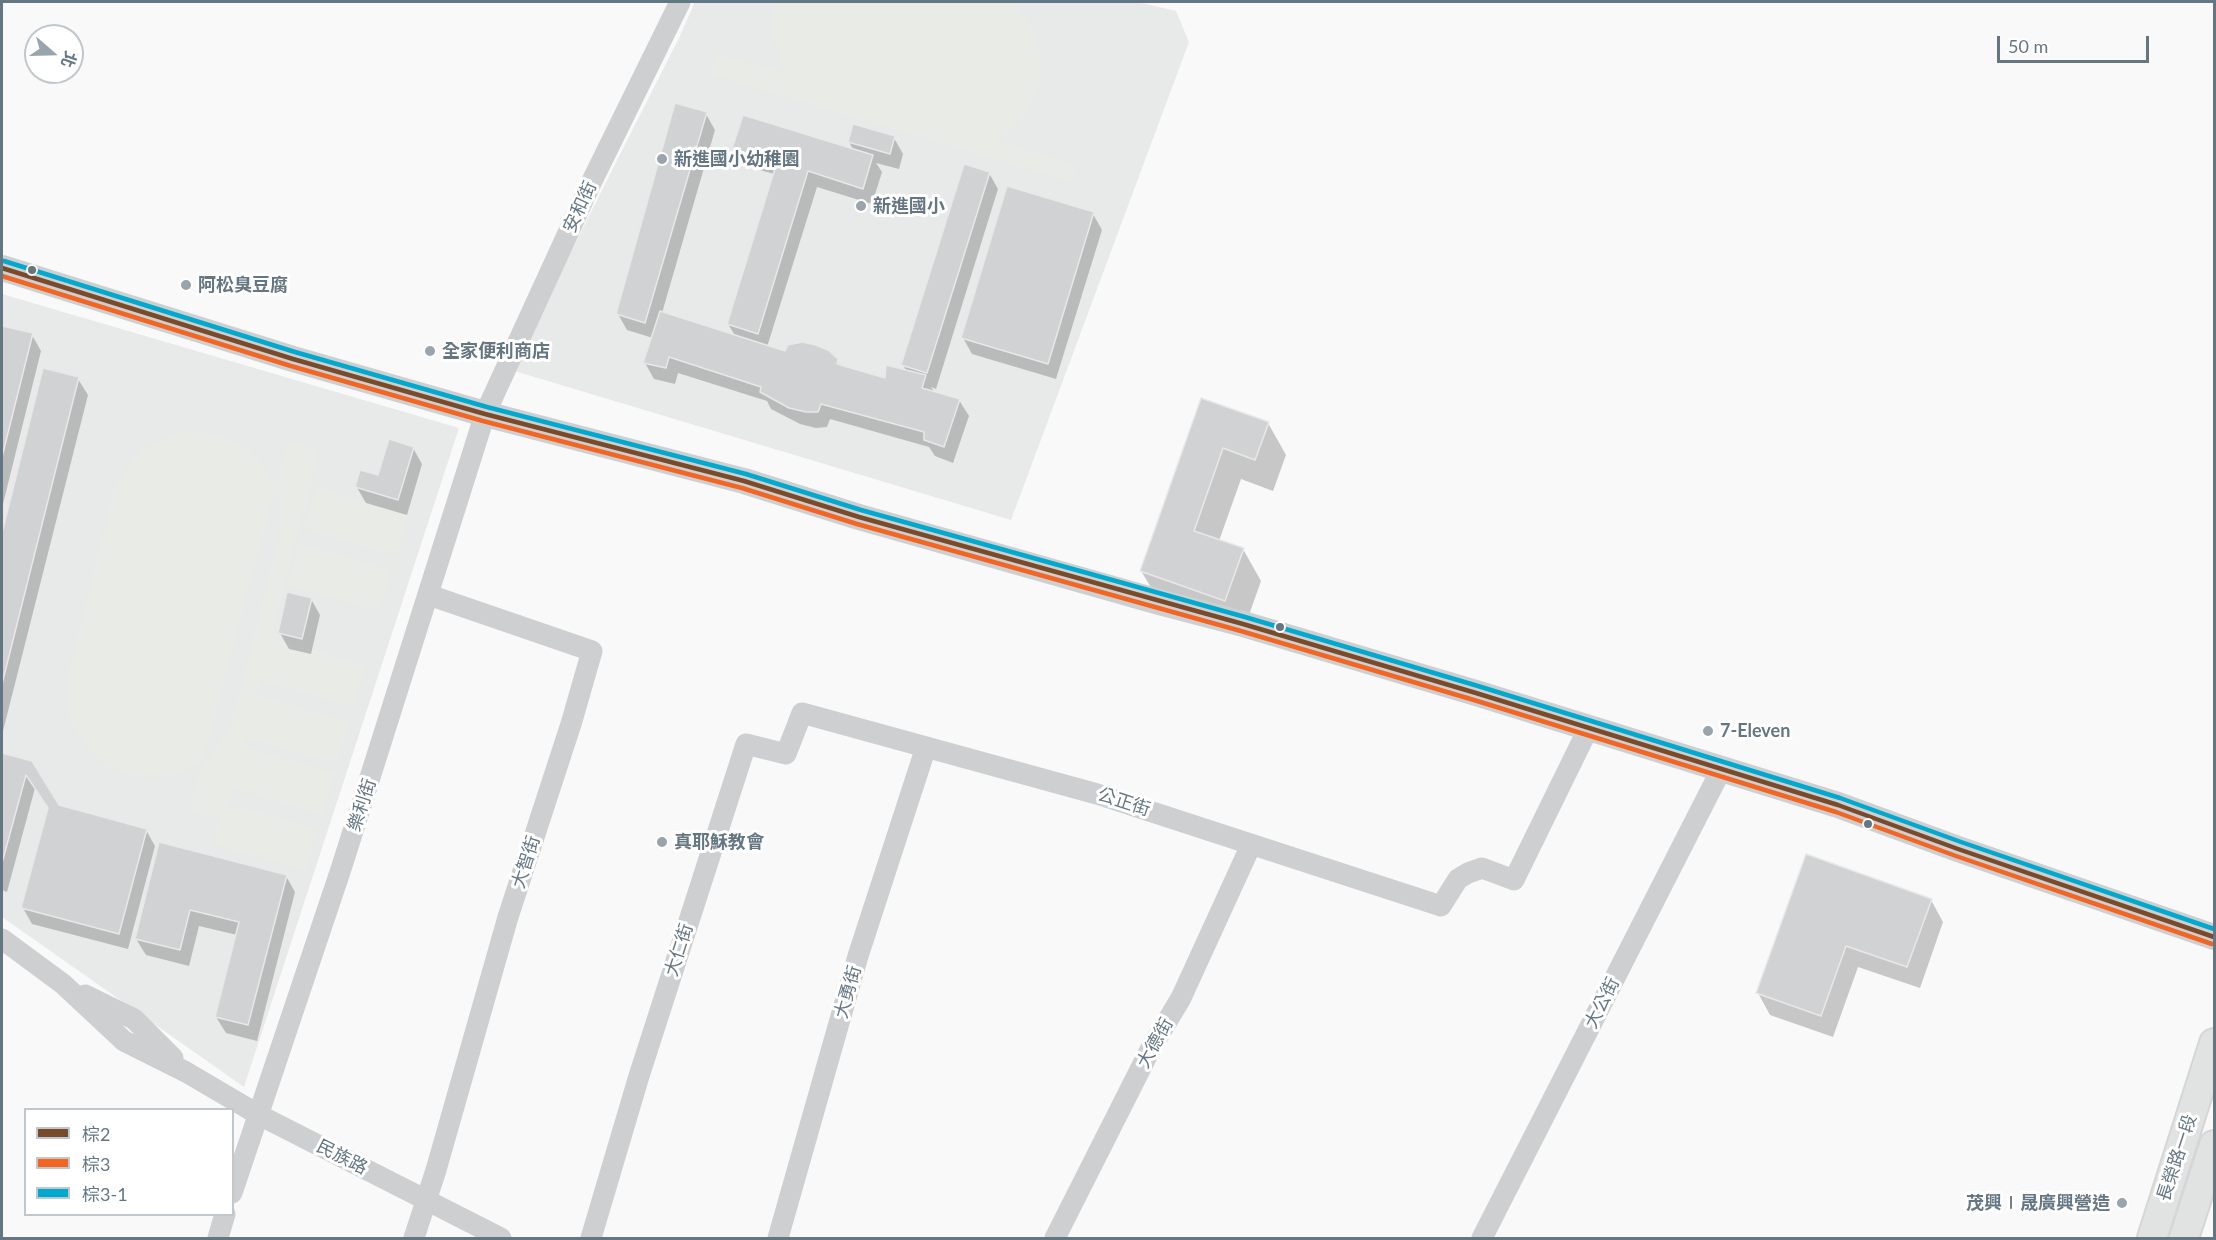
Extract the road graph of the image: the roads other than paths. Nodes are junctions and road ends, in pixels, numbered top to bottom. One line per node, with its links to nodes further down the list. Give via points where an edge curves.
1 (680, 2): 3 (street, 安和街, via 591,183)
2 (2, 268): 3 (street, via 249,346)
3 (485, 414): 4 (street, 樂利街); 6 (street, via 744,481)
4 (429, 595): 13 (street, 樂利街); 16 (street, 大智街, via 592,651 508,917)
5 (802, 713): 7 (street, 公正街); 21 (street, 大仁街, via 786,754 746,744)
6 (1589, 727): 8 (street); 9 (street, 公正街, via 1514,880 1482,868 1458,879 1441,906)
7 (926, 747): 9 (street, 公正街, via 1097,794); 22 (street, 大勇街, via 858,956)
8 (1722, 768): 10 (street); 24 (street, 大公街)
9 (1251, 845): 23 (street, 大德街, via 1181,998 1151,1048)
10 (2214, 937)
11 (2, 939): 13 (street, 民族路, via 63,984 124,1041)
12 (2214, 1043): 25 (main road, 長榮路一段)
13 (259, 1115): 15 (street, 樂利街); 16 (street, 民族路)
14 (2214, 1145): 26 (main road, 長榮路一段)
15 (234, 1187)
16 (427, 1200): 19 (street, 大智街); 20 (street, 民族路)
17 (225, 1216): 18 (street)
18 (218, 1239)
19 (414, 1239)
20 (501, 1239)
21 (591, 1239)
22 (778, 1239)
23 (1055, 1239)
24 (1482, 1239)
25 (2152, 1239)
26 (2184, 1239)

